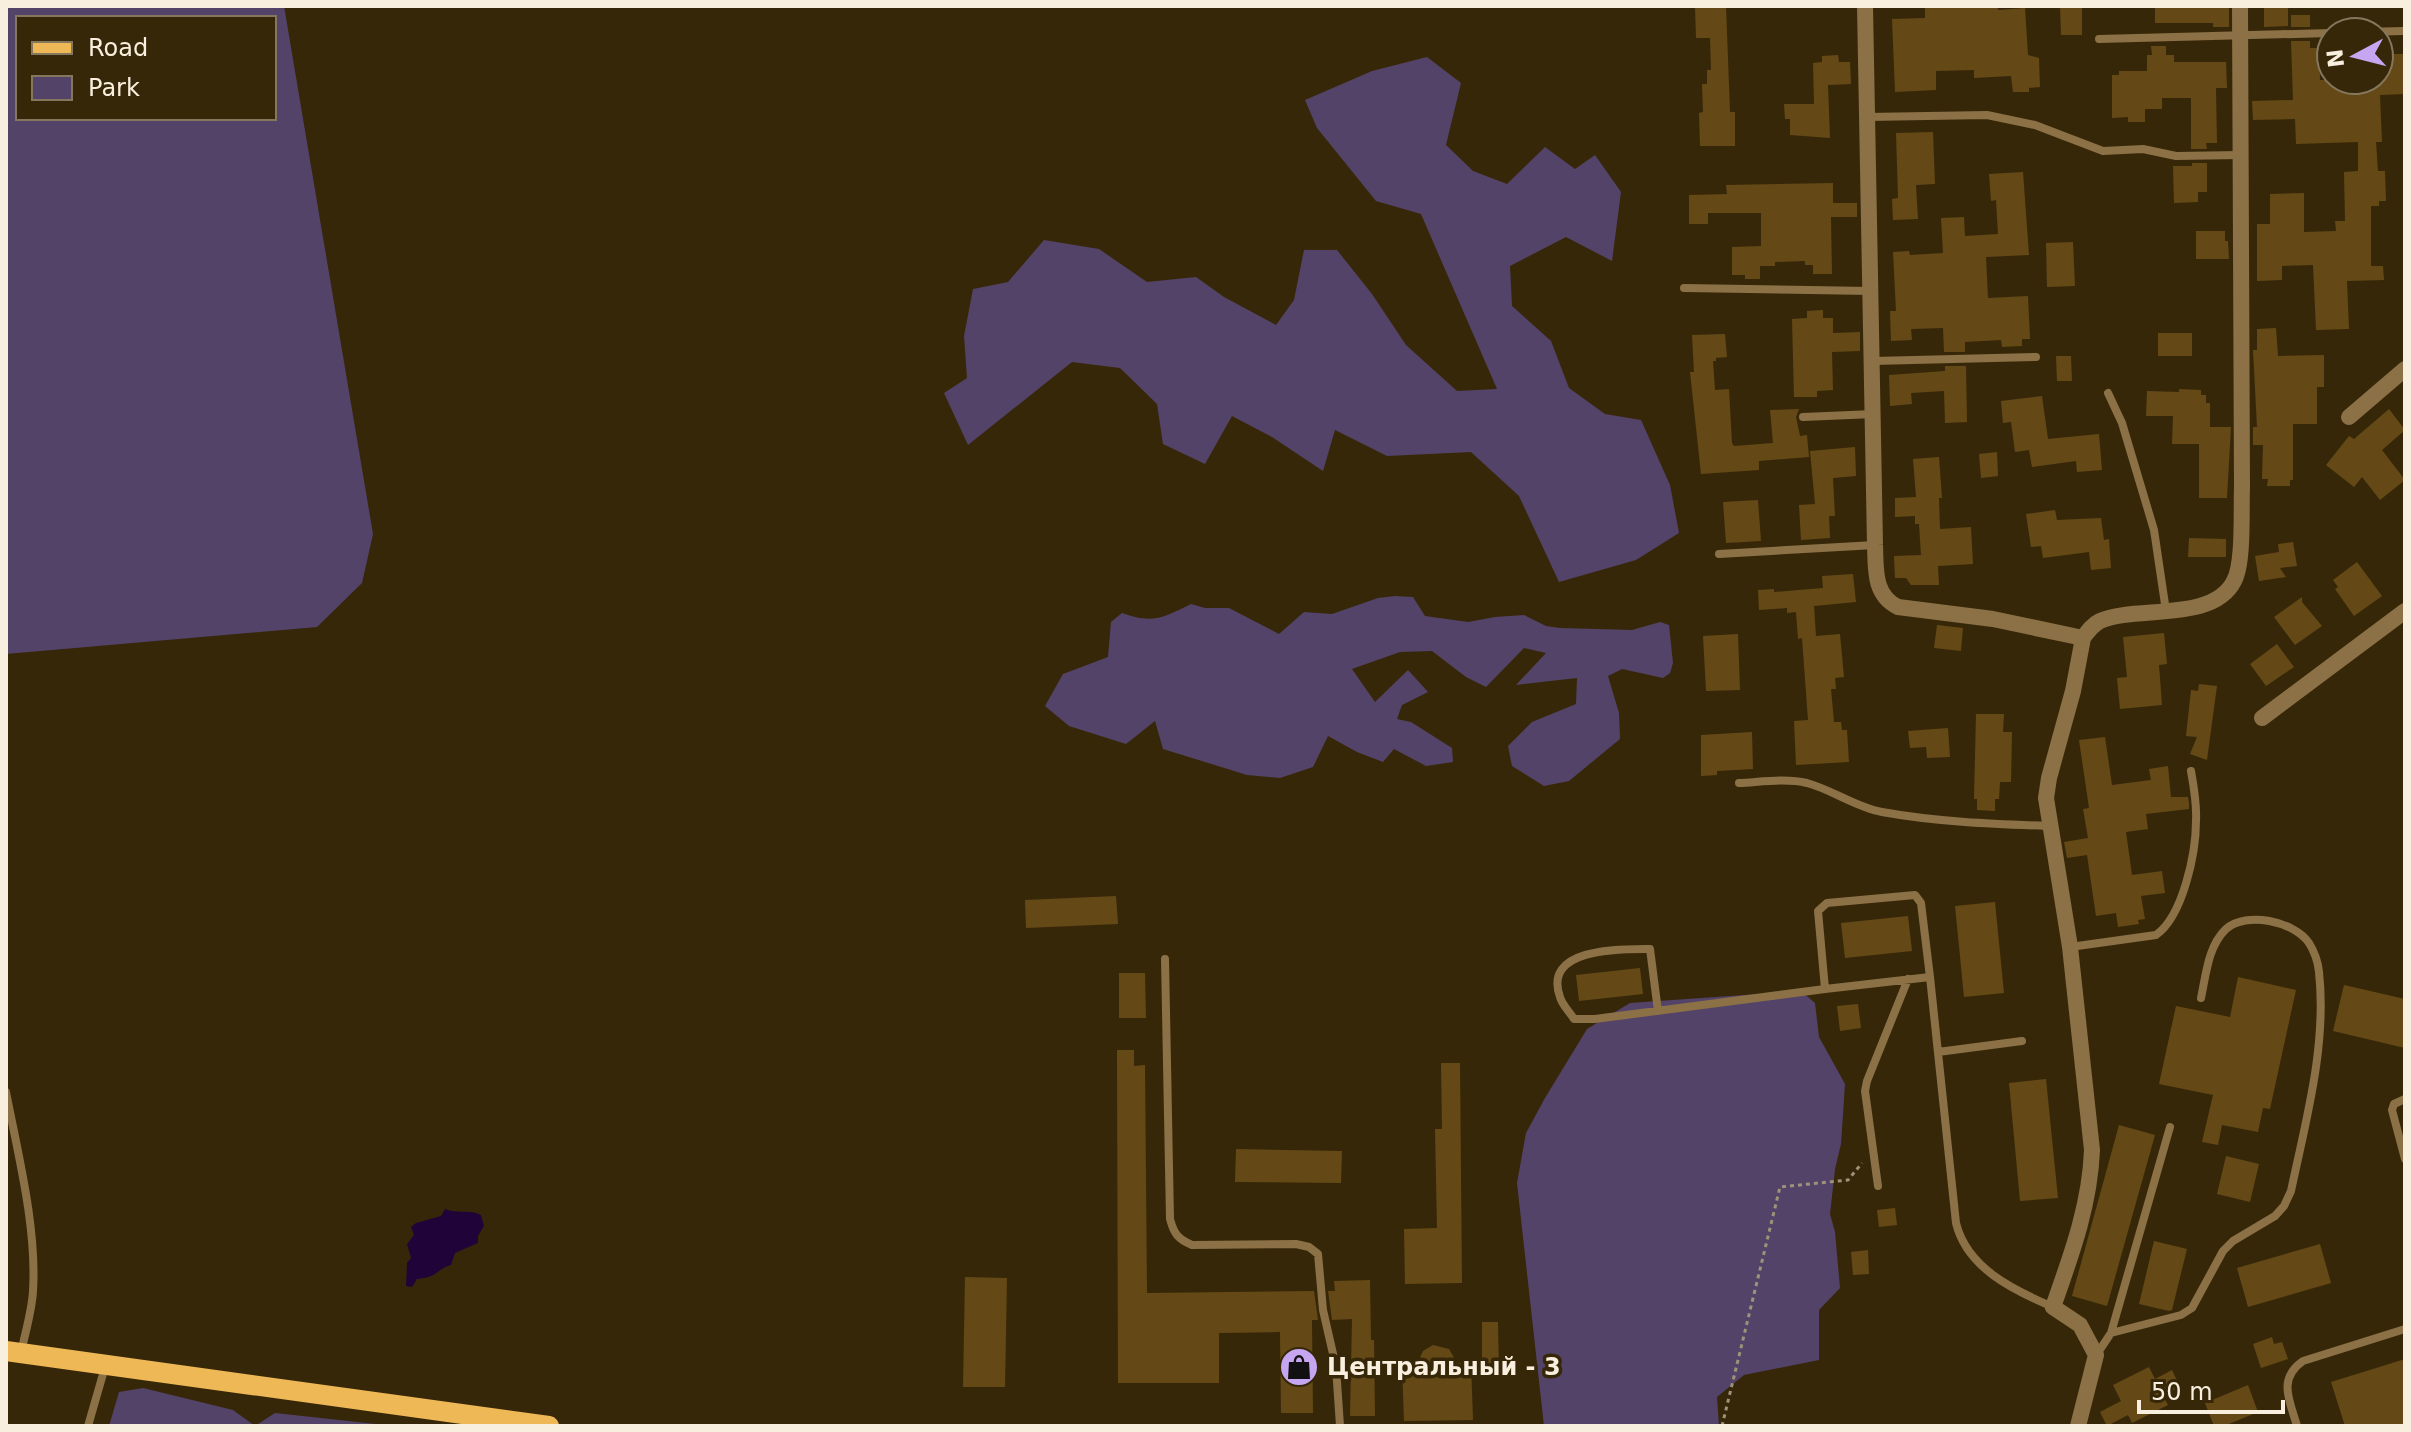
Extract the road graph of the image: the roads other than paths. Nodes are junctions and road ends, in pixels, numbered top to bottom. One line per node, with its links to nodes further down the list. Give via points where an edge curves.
1 (1865, 6): 6 (street)
2 (2240, 6): 4 (street)
3 (2315, 34): 4 (lane)
4 (2240, 36): 5 (lane); 7 (street)
5 (2099, 39)
6 (1867, 117): 7 (lane, via 1987,115 2018,120 2103,151); 9 (street)
7 (2240, 155): 20 (street, via 2239,565 2223,595)
8 (1684, 288): 9 (lane)
9 (1871, 291): 11 (street)
10 (2036, 357): 11 (lane)
11 (1873, 361): 14 (street)
12 (2405, 369): 16 (street)
13 (2108, 393): 20 (lane, via 2154,530)
14 (1874, 414): 15 (lane); 17 (street)
15 (1803, 417)
16 (2349, 417)
17 (1875, 545): 18 (lane); 21 (street, via 1881,593 1898,607)
18 (1719, 554)
19 (2405, 611): 22 (street)
20 (2166, 612): 21 (street, via 2101,621)
21 (2083, 638): 25 (street, via 2049,778)
22 (2262, 718)
23 (2191, 771): 26 (lane, via 2194,845 2173,917 2156,935)
24 (1739, 783): 25 (lane, via 1797,781 1884,813)
25 (2049, 826): 26 (street)
26 (2070, 947): 40 (street, via 2092,1172)
27 (1165, 959): 48 (lane, via 1173,1232 1192,1245 1296,1244 1318,1254)
28 (1930, 977): 29 (lane); 30 (lane, via 1921,903 1909,894 1822,905 1817,917); 34 (lane)
29 (1908, 979): 30 (lane); 39 (lane, via 1865,1091)
30 (1825, 989): 32 (lane)
31 (2201, 998): 42 (lane, via 2216,941 2244,920 2280,924 2297,932 2316,957 2318,1038 2291,1191 2275,1216 2223,1251 2192,1308)
32 (1658, 1011): 32 (lane, via 1574,1019 1560,997 1558,979 1570,960 1586,953 1650,949)
33 (2022, 1041): 34 (lane)
34 (1938, 1052): 40 (lane, via 1960,1239 1985,1269 2021,1294)
35 (6, 1092): 43 (lane, via 33,1262 33,1293)
36 (2405, 1099): 38 (lane, via 2392,1110)
37 (2170, 1127): 42 (lane)
38 (2405, 1159)
39 (1878, 1186)
40 (2053, 1307): 44 (street, via 2080,1325)
41 (2405, 1329): 50 (lane, via 2294,1367 2286,1386)
42 (2111, 1333): 44 (lane)
43 (14, 1352): 45 (main road)
44 (2096, 1355): 49 (street)
45 (105, 1366): 46 (lane); 47 (main road)
46 (88, 1426)
47 (549, 1426)
48 (1340, 1426)
49 (2078, 1426)
50 (2297, 1426)

